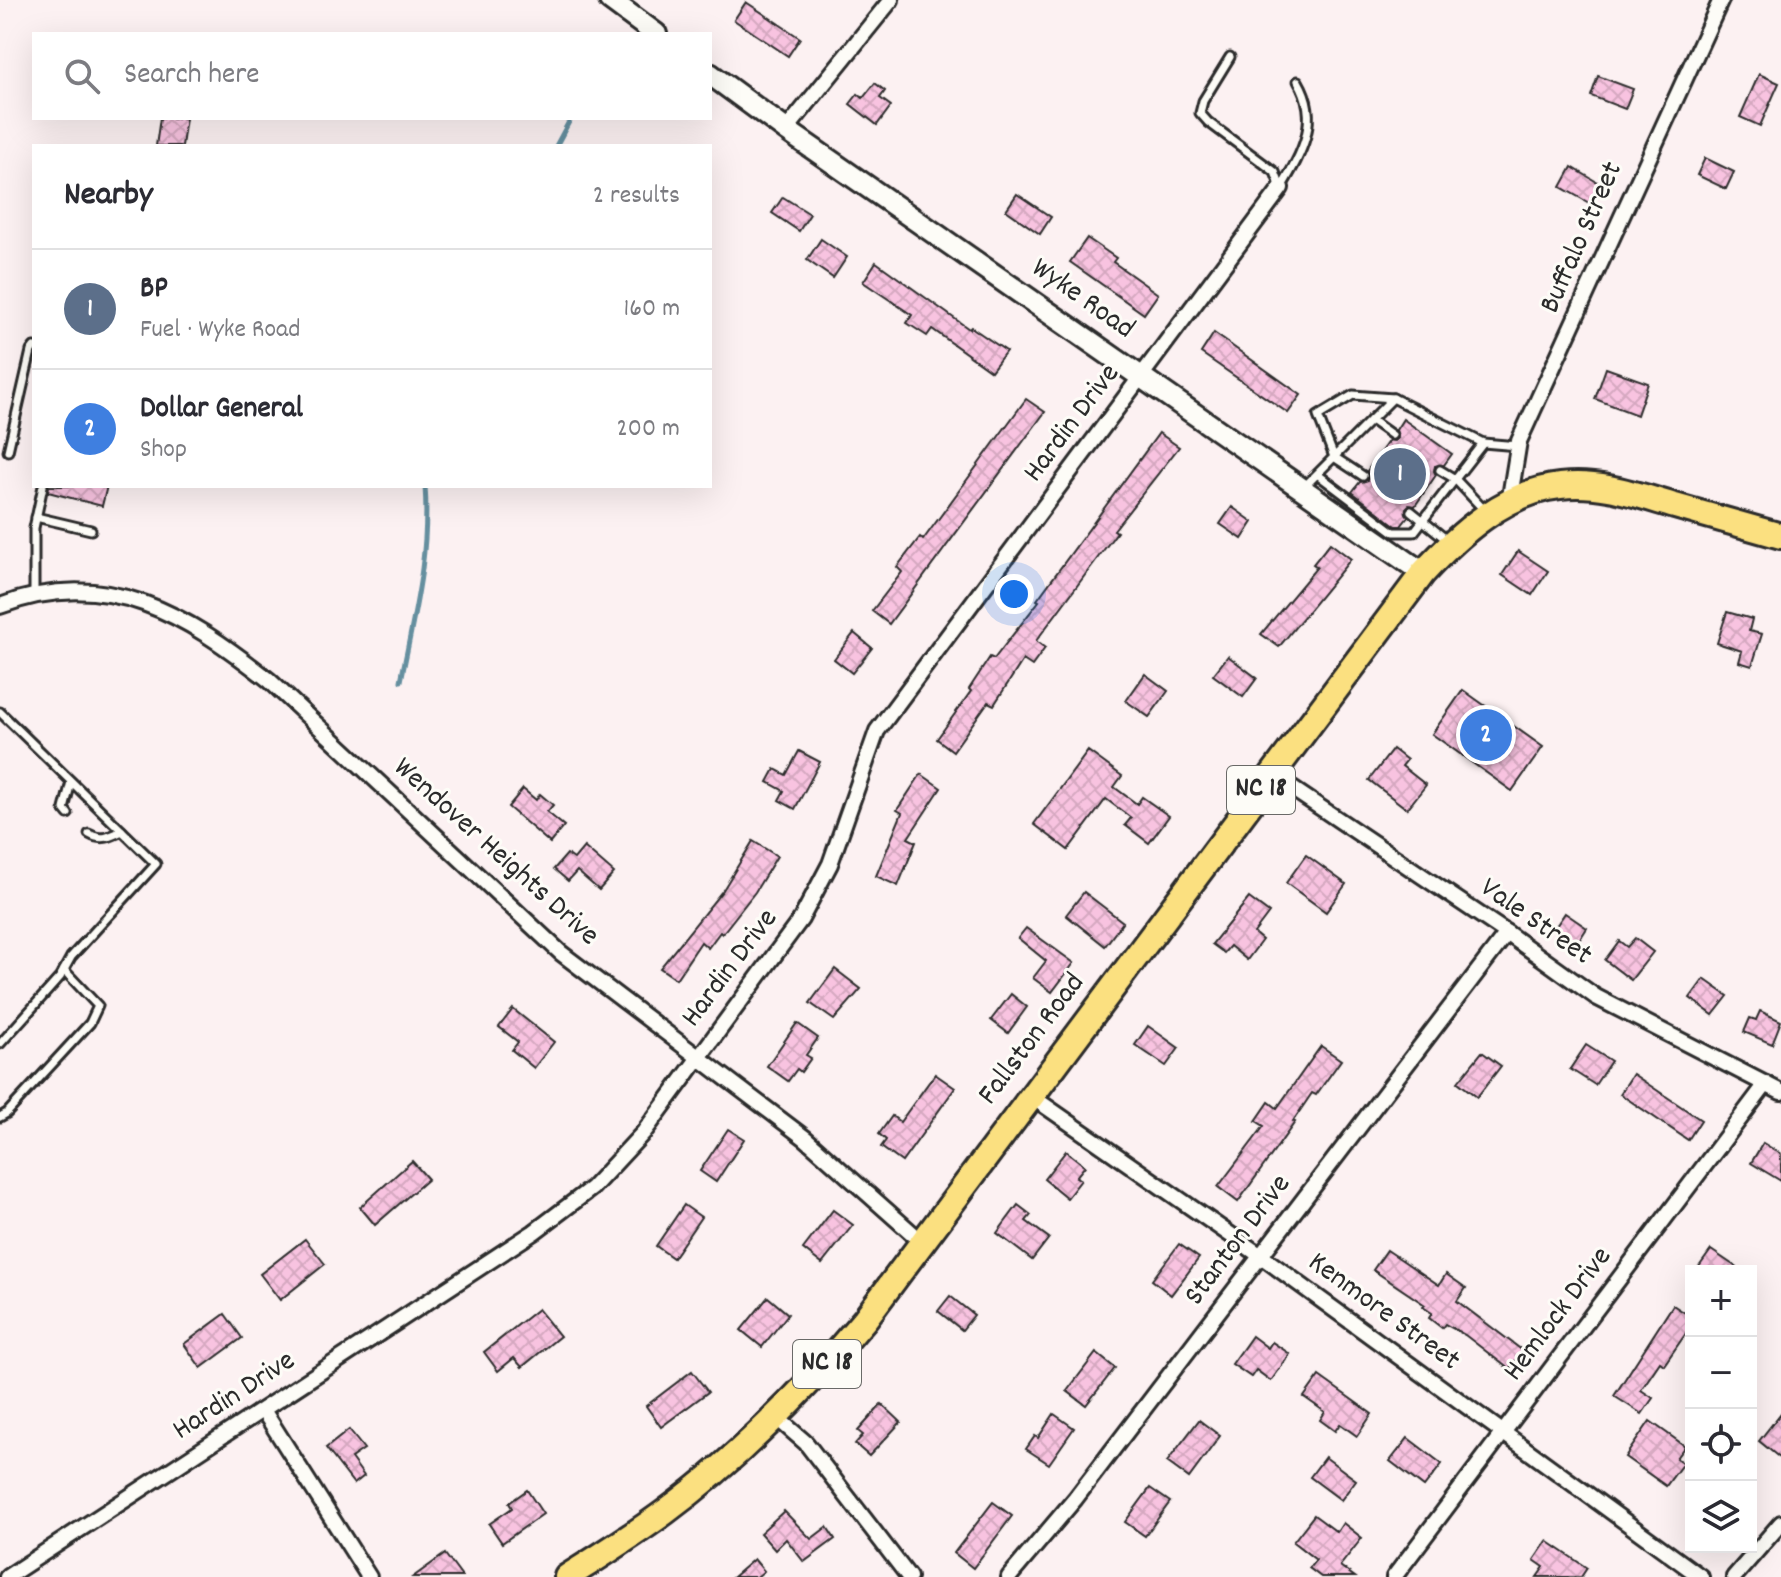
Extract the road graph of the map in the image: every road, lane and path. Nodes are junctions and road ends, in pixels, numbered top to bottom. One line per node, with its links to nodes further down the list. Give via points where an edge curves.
1 (610, 0): 4 (main road)
2 (891, 0): 8 (street)
3 (1721, 0): 16 (street, Buffalo Street)
4 (653, 32)
5 (1230, 57): 9 (lane, via 1200,113 1275,172)
6 (712, 75): 8 (main road, Wyke Road)
7 (1298, 81): 9 (lane, via 1310,122 1303,152)
8 (786, 130): 11 (main road, Wyke Road)
9 (1281, 188): 11 (street, Hardin Drive)
10 (32, 350): 17 (lane)
11 (1140, 377): 24 (main road, Wyke Road); 45 (street, Hardin Drive, via 877,731 830,864 801,919)
12 (1393, 398): 13 (lane); 15 (lane); 18 (lane, via 1353,395 1318,416)
13 (1371, 420): 14 (lane); 18 (lane)
14 (1392, 435)
15 (1483, 443): 16 (lane); 22 (lane)
16 (1518, 446): 25 (street, Buffalo Street)
17 (8, 451)
18 (1334, 457): 20 (lane); 21 (lane)
19 (1440, 470): 22 (lane)
20 (1317, 474): 24 (lane); 29 (lane)
21 (1363, 476)
22 (1455, 479): 25 (lane); 28 (lane)
23 (43, 488): 27 (lane)
24 (1302, 489): 29 (main road, Wyke Road)
25 (1498, 509): 31 (main road, NC 18, via 1560,486 1598,485); 32 (main road, Fallston Road / NC 18)
26 (1411, 511): 28 (lane)
27 (36, 517): 30 (lane); 34 (lane)
28 (1424, 519): 29 (lane, via 1414,532); 32 (lane)
29 (1365, 522): 33 (main road, Wyke Road)
30 (91, 530)
31 (1781, 536)
32 (1450, 544): 33 (main road, Fallston Road / NC 18)
33 (1423, 573): 37 (main road, Fallston Road / NC 18)
34 (34, 595): 35 (street, Wendover Heights Drive); 45 (street, Wendover Heights Drive, via 94,590 118,594 151,604 221,643 269,680 561,953)
35 (0, 606)
36 (0, 712): 38 (lane)
37 (1272, 775): 42 (street, Vale Street); 48 (main road, Fallston Road / NC 18)
38 (71, 782): 39 (lane, via 64,809); 40 (lane)
39 (68, 814)
40 (122, 831): 41 (lane, via 108,838); 43 (lane, via 156,864)
41 (89, 834)
42 (1507, 933): 46 (street, Vale Street, via 1596,997); 51 (street, Stanton Drive)
43 (64, 970): 44 (lane); 49 (lane, via 98,1006 90,1023)
44 (0, 1044)
45 (698, 1057): 50 (street, Wendover Heights Drive, via 805,1138); 52 (street, Hardin Drive, via 644,1132 592,1188 534,1232)
46 (1766, 1084): 47 (street, Vale Street); 54 (street, Hemlock Drive)
47 (1781, 1092)
48 (1031, 1096): 50 (main road, Fallston Road / NC 18); 51 (street, Kenmore Street)
49 (0, 1117)
50 (922, 1242): 53 (main road, Fallston Road / NC 18, via 865,1319)
51 (1261, 1256): 54 (street, Kenmore Street); 60 (street, Stanton Drive)
52 (263, 1410): 56 (street, Hardin Drive); 57 (street)
53 (776, 1417): 58 (main road, Fallston Road / NC 18, via 667,1511); 59 (street, via 806,1443)
54 (1502, 1432): 61 (street, Hemlock Drive); 62 (street, Kenmore Street)
55 (1781, 1523): 63 (street)
56 (7, 1577)
57 (369, 1577)
58 (567, 1577)
59 (909, 1577)
60 (1009, 1577)
61 (1394, 1577)
62 (1701, 1577)
63 (1734, 1577)

